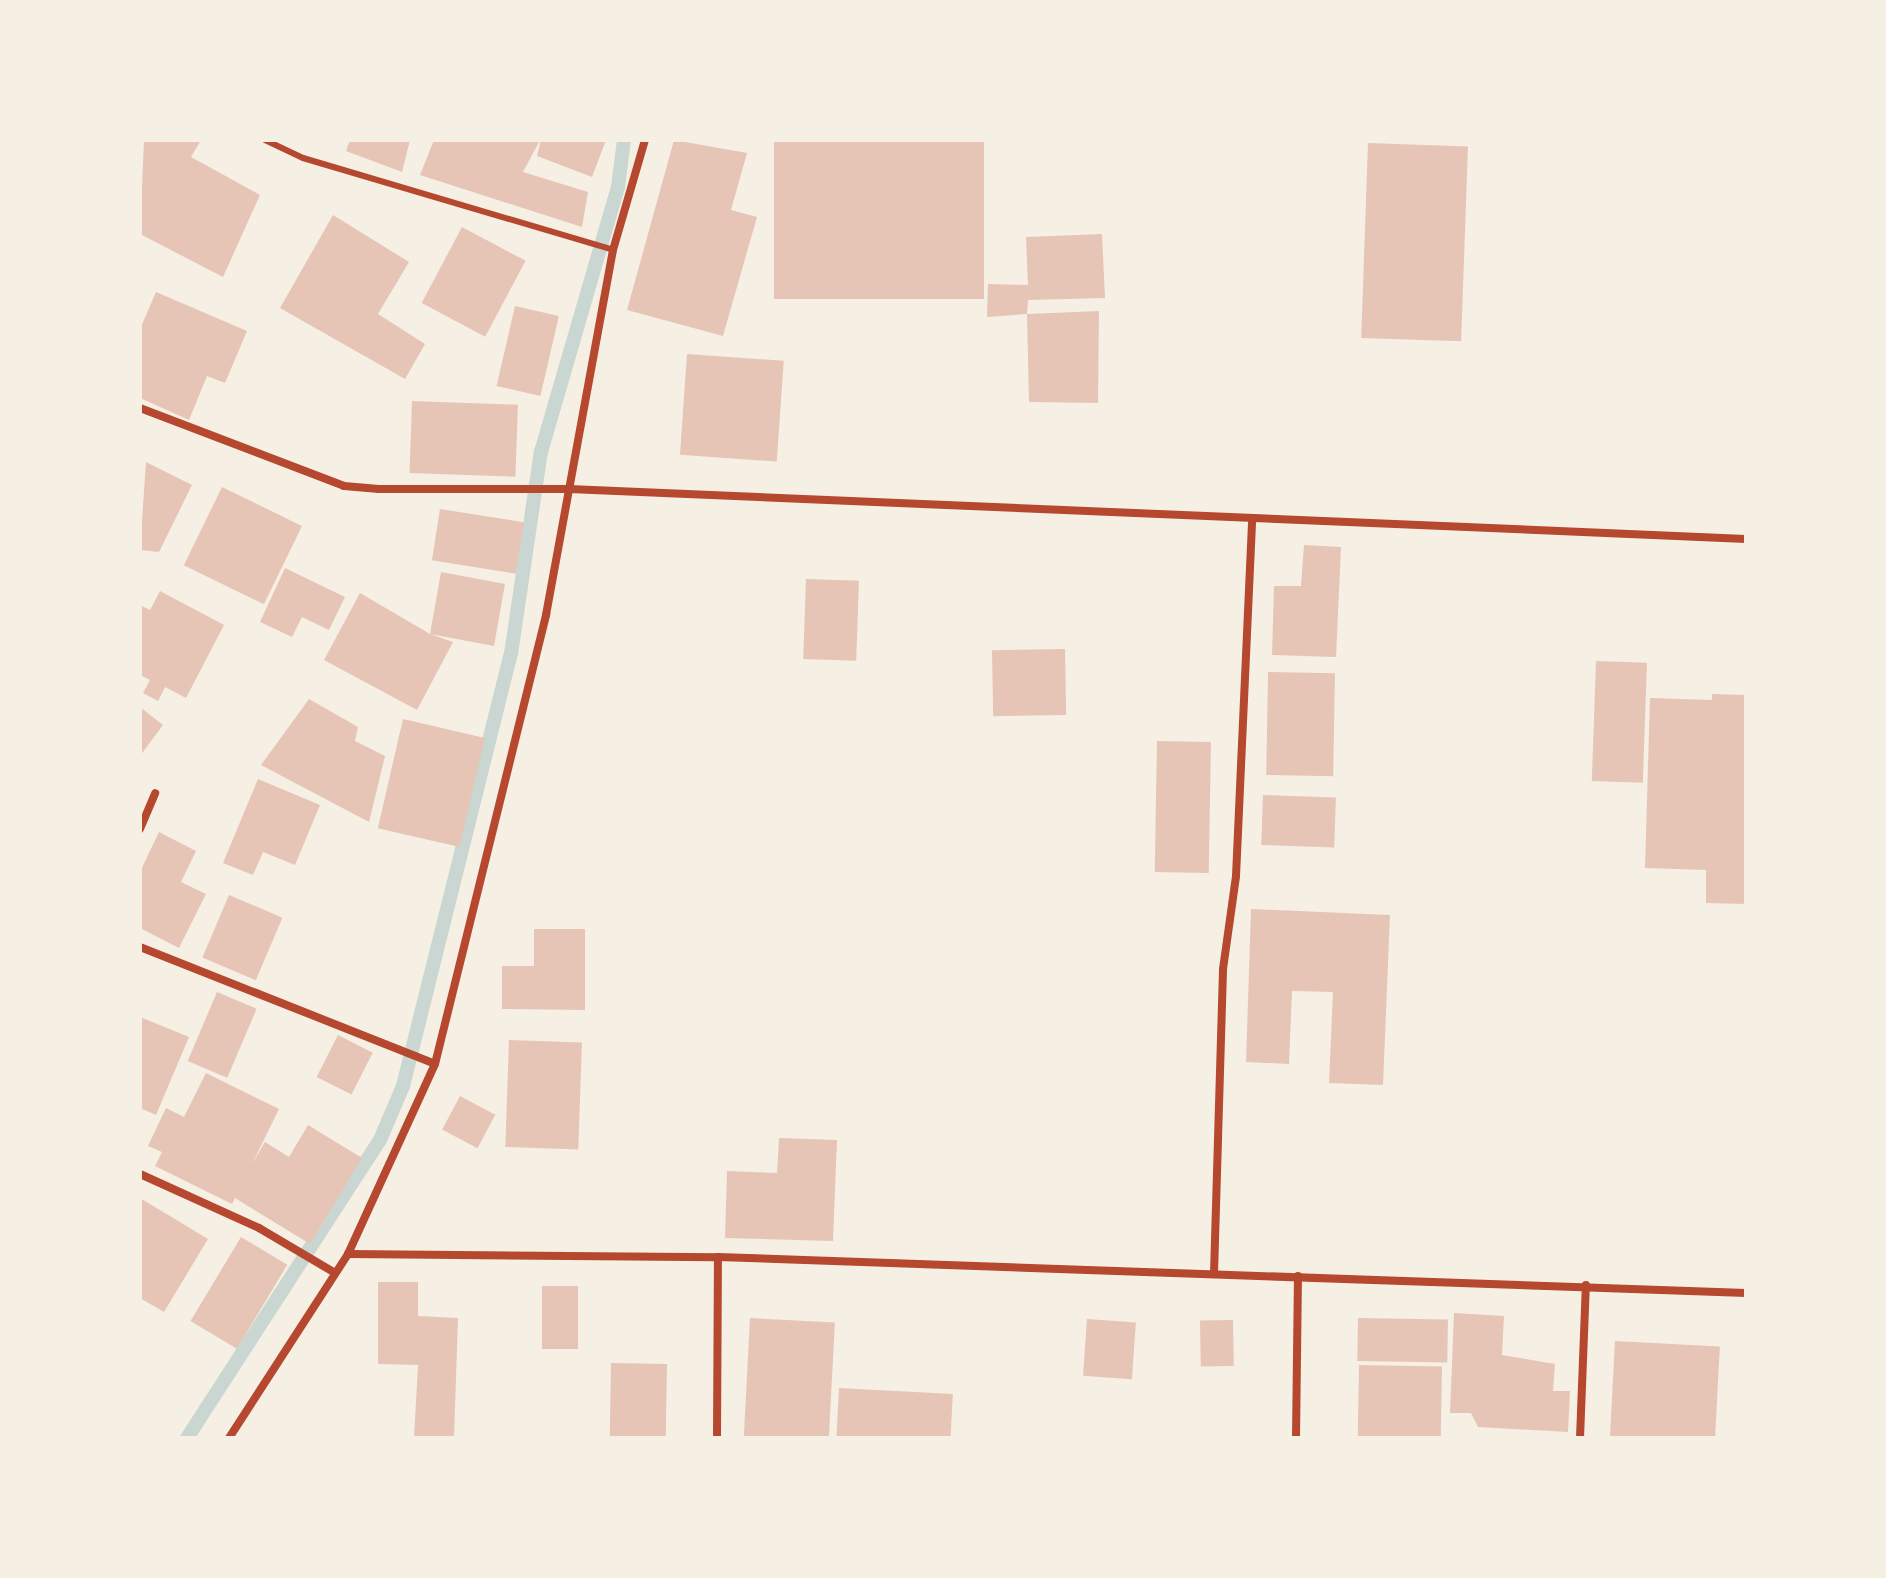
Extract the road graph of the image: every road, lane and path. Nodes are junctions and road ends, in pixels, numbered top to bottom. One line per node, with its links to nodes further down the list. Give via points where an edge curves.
1 (265, 140): 3 (lane, via 303,158)
2 (645, 140): 3 (street)
3 (613, 250): 5 (street)
4 (140, 408): 5 (street, via 344,486)
5 (569, 489): 6 (street); 11 (street, via 546,615)
6 (1252, 518): 7 (street); 16 (street, via 1236,876 1223,969)
7 (1746, 539)
8 (155, 793): 9 (street)
9 (140, 829)
10 (140, 947): 11 (street)
11 (435, 1064): 13 (street)
12 (140, 1174): 15 (street)
13 (348, 1254): 14 (street); 15 (street)
14 (718, 1257): 16 (street); 21 (street)
15 (335, 1273): 20 (street)
16 (1214, 1274): 17 (street)
17 (1298, 1276): 18 (street); 22 (street)
18 (1586, 1285): 19 (street); 23 (street)
19 (1746, 1293)
20 (229, 1438)
21 (717, 1438)
22 (1296, 1438)
23 (1580, 1438)

